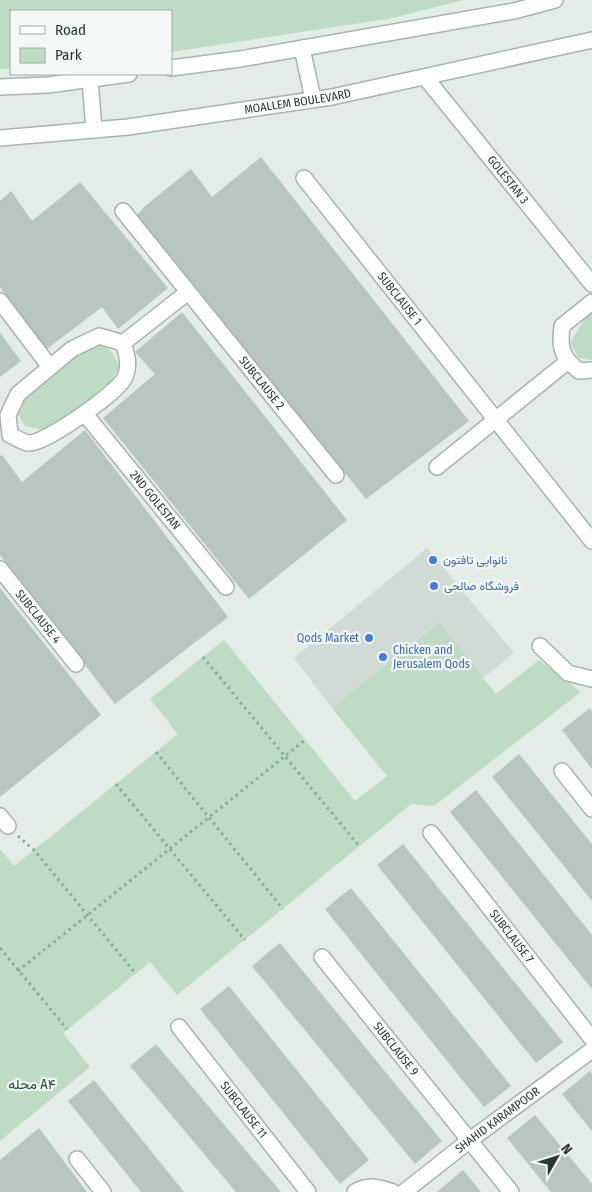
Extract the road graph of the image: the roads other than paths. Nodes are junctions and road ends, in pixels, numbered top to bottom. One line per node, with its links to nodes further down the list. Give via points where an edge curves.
1 (555, 0): 3 (street, via 514,11)
2 (592, 40): 6 (street, MOALLEM BOULEVARD)
3 (302, 48): 4 (street); 9 (street)
4 (172, 68)
5 (120, 75): 7 (street)
6 (424, 77): 9 (street, MOALLEM BOULEVARD); 14 (street, GOLESTAN 3)
7 (90, 79): 8 (street); 10 (street)
8 (0, 87)
9 (313, 99): 10 (street, MOALLEM BOULEVARD)
10 (94, 130): 11 (street, MOALLEM BOULEVARD)
11 (0, 138)
12 (304, 178): 23 (street, SUBCLAUSE 1)
13 (124, 211): 15 (street)
14 (592, 284)
15 (188, 292): 18 (street); 26 (street, SUBCLAUSE 2)
16 (0, 301): 20 (street)
17 (592, 302): 19 (street, via 562,326 560,344)
18 (123, 343): 20 (street, via 99,336 72,349); 22 (street, via 128,359 125,378)
19 (567, 362): 21 (street, via 580,372); 23 (street)
20 (50, 367): 24 (street, via 18,394 8,415)
21 (592, 370)
22 (84, 414): 24 (street, via 47,438 29,443); 29 (street, 2ND GOLESTAN)
23 (496, 420): 25 (street); 27 (street)
24 (5, 439)
25 (437, 467)
26 (336, 474)
27 (592, 541)
28 (0, 569): 31 (street, SUBCLAUSE 4)
29 (226, 587)
30 (540, 646): 32 (street, via 568,672)
31 (76, 664)
32 (592, 678)
33 (562, 771): 34 (street)
34 (592, 809)
35 (431, 833): 38 (street, SUBCLAUSE 7)
36 (322, 957): 40 (street, SUBCLAUSE 9)
37 (178, 1028): 43 (street, SUBCLAUSE 11)
38 (592, 1039)
39 (592, 1050): 40 (street, SHAHID KARAMPOOR)
40 (470, 1140): 46 (street, SHAHID KARAMPOOR); 47 (street, SUBCLAUSE 9)
41 (77, 1159): 42 (street)
42 (103, 1192)
43 (308, 1192)
44 (356, 1192): 45 (street, via 363,1187 377,1187)
45 (393, 1192)
46 (404, 1192)
47 (511, 1192)

